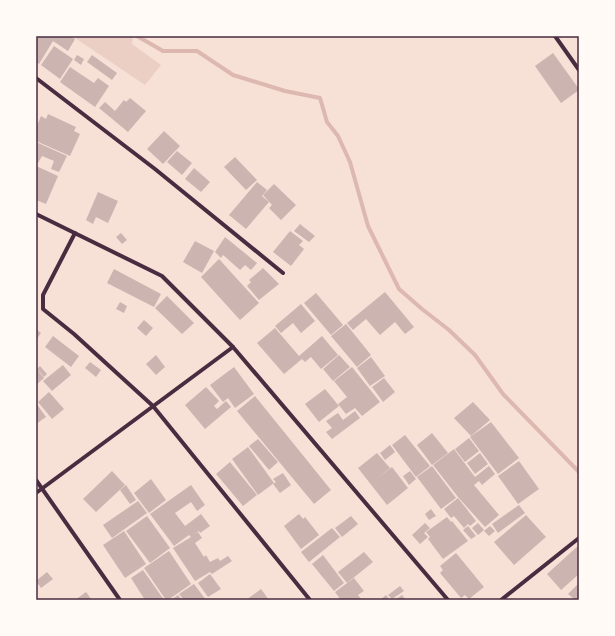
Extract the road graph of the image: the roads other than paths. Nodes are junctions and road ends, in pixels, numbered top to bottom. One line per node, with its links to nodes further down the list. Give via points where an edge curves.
1 (555, 36): 2 (street)
2 (579, 70)
3 (36, 78): 6 (street, via 155,168)
4 (36, 214): 5 (street)
5 (75, 233): 7 (street, via 162,276); 8 (street, via 44,295 44,309)
6 (283, 273)
7 (233, 347): 8 (street); 15 (street)
8 (153, 406): 10 (street); 14 (street)
9 (36, 480): 10 (street)
10 (42, 488): 11 (street); 13 (street)
11 (36, 493)
12 (579, 538): 16 (street)
13 (120, 600)
14 (310, 600)
15 (448, 600)
16 (501, 600)

